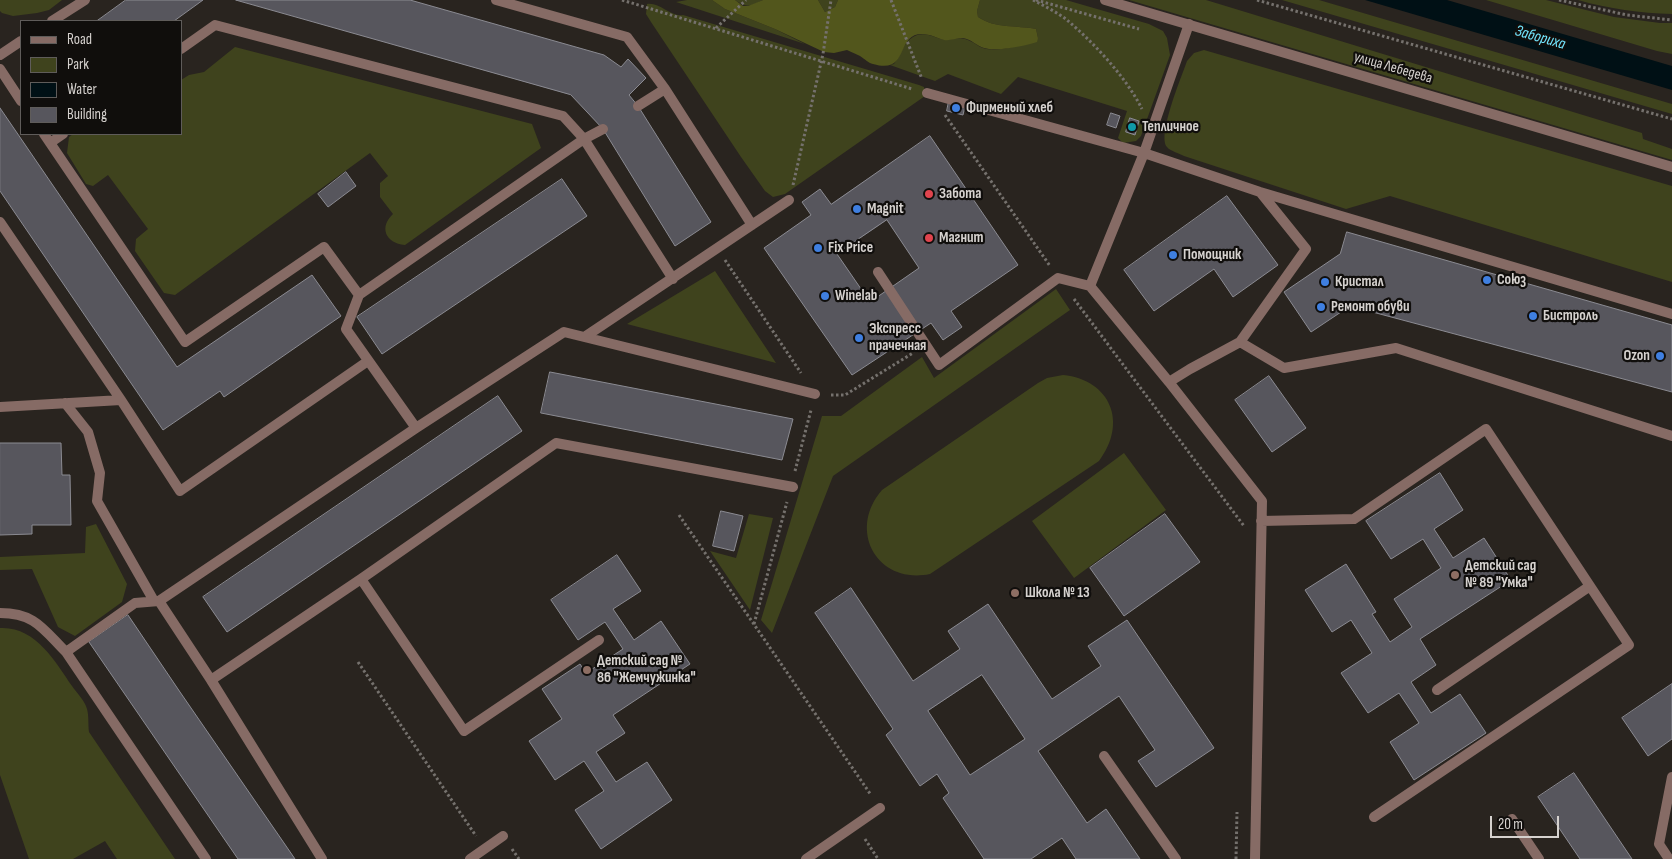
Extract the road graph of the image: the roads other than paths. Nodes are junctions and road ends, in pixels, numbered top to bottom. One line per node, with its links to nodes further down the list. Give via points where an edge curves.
1 (85, 0): 4 (street)
2 (496, 0): 10 (street, via 627,37)
3 (1106, 0): 5 (street, улица Лебедева)
4 (54, 20)
5 (1189, 24): 19 (street); 20 (street, улица Лебедева)
6 (20, 42): 8 (street)
7 (182, 49): 17 (street, via 215,25 563,116)
8 (0, 55)
9 (0, 69): 12 (street)
10 (665, 89): 13 (street); 24 (street)
11 (927, 93): 19 (street)
12 (20, 99)
13 (638, 106)
14 (603, 129): 17 (street)
15 (45, 135): 18 (street)
16 (62, 135): 18 (street)
17 (584, 139): 26 (street); 28 (street)
18 (50, 143): 28 (street, via 185,342 324,247)
19 (1144, 153): 21 (street); 27 (street)
20 (1672, 167)
21 (1260, 192): 29 (street); 31 (street, via 1306,249)
22 (789, 200): 24 (street)
23 (0, 222): 35 (street)
24 (752, 225): 26 (street)
25 (878, 272): 27 (street, via 939,365 1058,278)
26 (673, 279): 30 (street)
27 (1090, 286): 33 (street)
28 (359, 295): 32 (street, via 346,330)
29 (1672, 314)
30 (586, 336): 34 (street); 38 (street, via 564,332)
31 (1240, 342): 33 (street); 39 (street, via 1284,368 1396,348)
32 (368, 361): 35 (street, via 180,491); 38 (street)
33 (1169, 382): 41 (street, via 1262,501)
34 (815, 394)
35 (121, 400): 36 (street)
36 (65, 403): 37 (street); 44 (street, via 88,432 100,473 97,502)
37 (0, 407)
38 (416, 428): 44 (street)
39 (1672, 436)
40 (792, 487): 42 (street, via 556,443)
41 (1261, 521): 43 (street, via 1354,518 1486,429); 61 (street)
42 (362, 579): 46 (street, via 464,731); 48 (street)
43 (1590, 586): 49 (street); 53 (street, via 1629,645)
44 (156, 601): 47 (street, via 135,603); 48 (street)
45 (0, 613): 47 (street, via 32,619)
46 (599, 640)
47 (66, 652): 56 (street)
48 (211, 680): 57 (street)
49 (1437, 690)
50 (1104, 756): 60 (street)
51 (1672, 777): 63 (street, via 1659,844)
52 (880, 808): 59 (street)
53 (1374, 816)
54 (1512, 819): 62 (street)
55 (503, 836): 58 (street)
56 (206, 859)
57 (322, 859)
58 (470, 859)
59 (806, 859)
60 (1176, 859)
61 (1255, 859)
62 (1539, 859)
63 (1669, 859)

